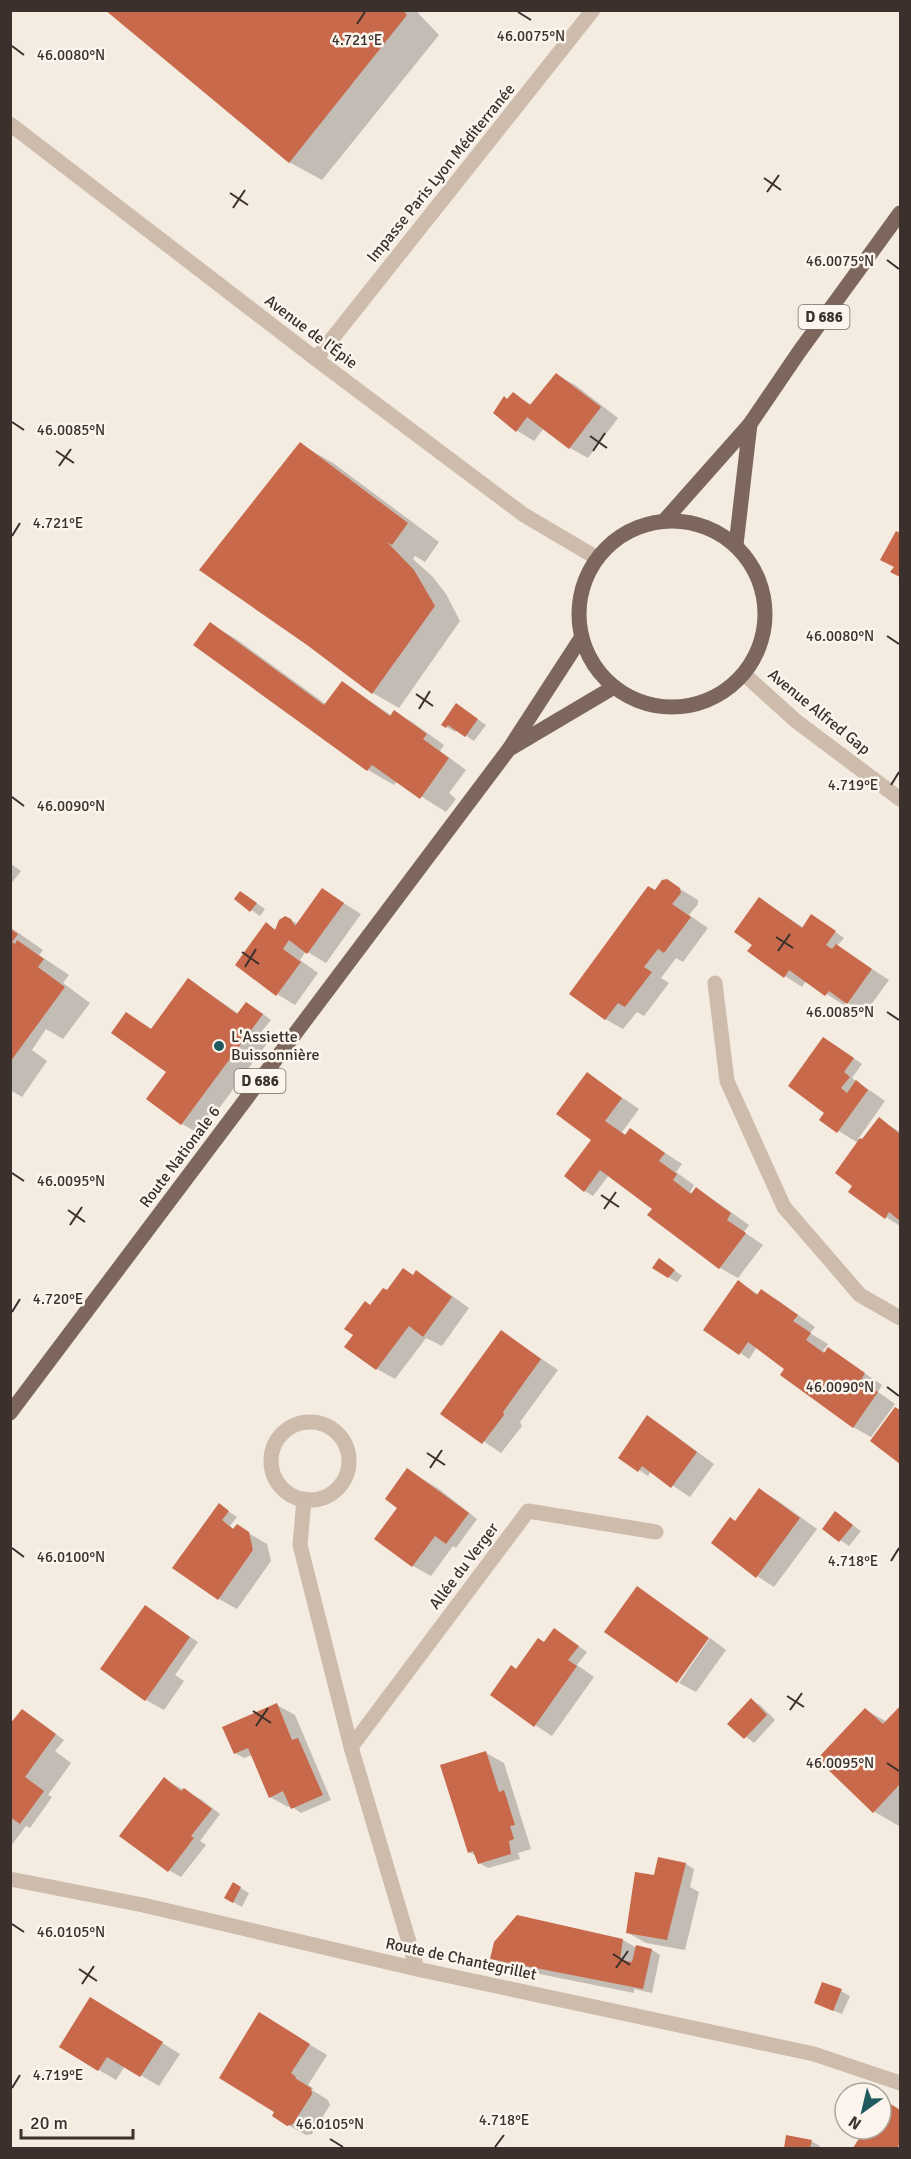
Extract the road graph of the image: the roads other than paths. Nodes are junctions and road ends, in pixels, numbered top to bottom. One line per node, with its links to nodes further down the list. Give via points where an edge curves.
1 (593, 10): 4 (street, Impasse Paris Lyon Méditerranée)
2 (10, 124): 4 (street, Avenue de l'Épie)
3 (900, 213): 5 (main road, D 686)
4 (316, 359): 8 (street, Avenue de l'Épie, via 524,515)
5 (750, 424): 6 (main road, D 686); 7 (main road)
6 (664, 521): 7 (main road, via 690,522 715,531); 8 (main road, via 638,526 615,540)
7 (735, 545): 10 (main road, via 753,568 763,594 765,622 758,650)
8 (597, 558): 9 (main road, via 583,582 578,610)
9 (581, 638): 11 (main road, via 594,665); 12 (main road, Route Nationale 6 / D 686)
10 (744, 674): 11 (main road, via 722,693 696,705 667,707 639,702); 13 (street, Avenue Alfred Gap, via 796,721)
11 (614, 687): 12 (main road, Route Nationale 6 / D 686)
12 (509, 749): 16 (main road, Route Nationale 6 / D 686)
13 (900, 799)
14 (715, 983): 15 (street, via 727,1081 784,1207 860,1295)
15 (900, 1318)
16 (10, 1413)
17 (304, 1499): 17 (street, via 330,1495 340,1486 349,1460 339,1435 316,1422 303,1422 282,1433 271,1455 273,1473 282,1489); 19 (street, via 300,1545)
18 (656, 1532): 19 (street, Allée du Verger, via 528,1511)
19 (351, 1747): 21 (street)
20 (10, 1879): 21 (street, Route de Chantegrillet, via 143,1905)
21 (417, 1968): 22 (street, Route de Chantegrillet, via 814,2054)
22 (900, 2083)

